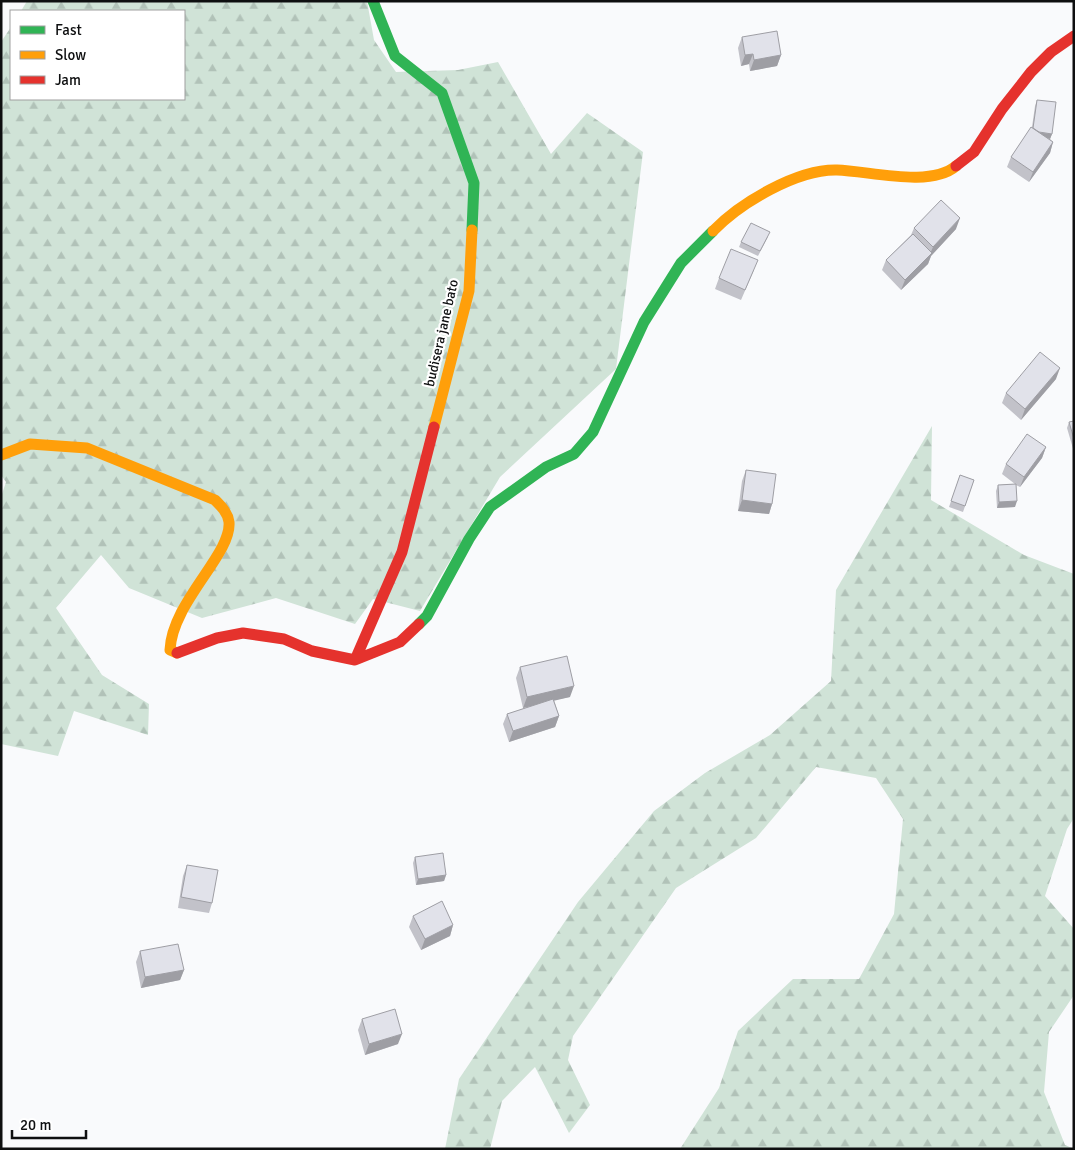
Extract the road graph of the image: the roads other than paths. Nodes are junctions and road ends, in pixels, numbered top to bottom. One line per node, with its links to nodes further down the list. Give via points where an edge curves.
1 (373, 1): 4 (street, budisera jane bato, via 395,56 442,93 474,183 469,291 402,552)
2 (1074, 36): 4 (street, via 1031,72 974,152 949,172 907,176 835,170 803,176 773,188 723,220 681,262 644,322 593,432 574,454 538,473 490,507 427,616 400,642)
3 (1, 455): 4 (street, via 30,444 87,448 215,500 223,507 229,515 227,535 172,629 170,650 176,654 217,638 243,633 284,639 312,651)
4 (355, 660)

